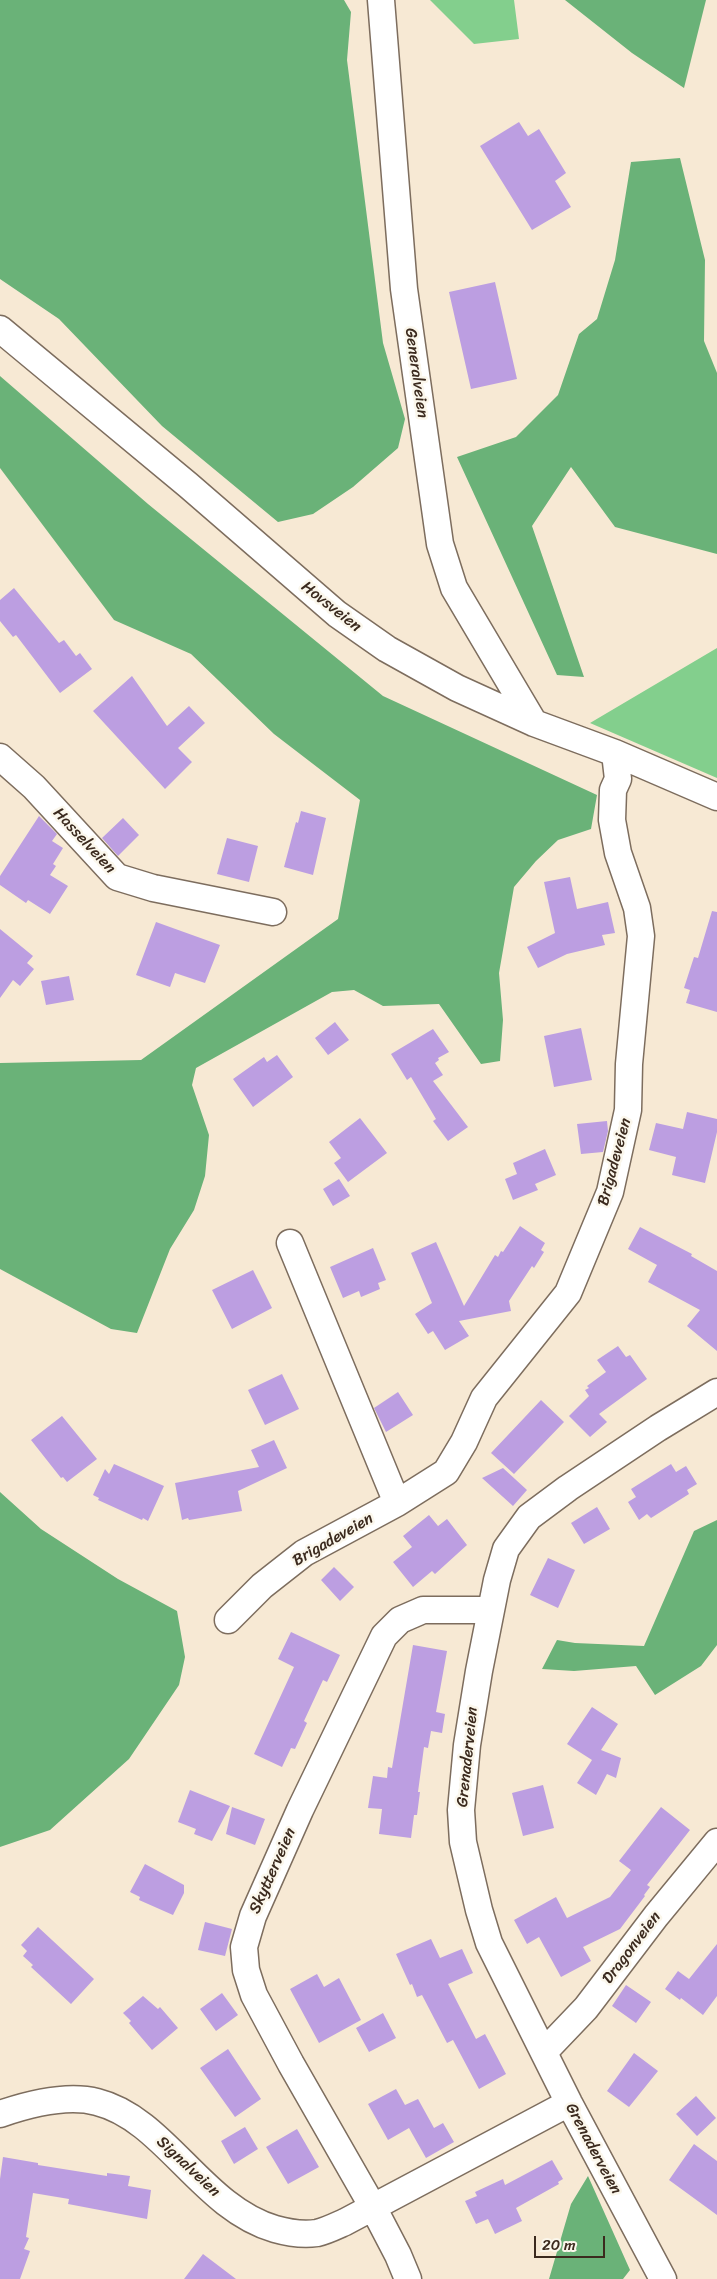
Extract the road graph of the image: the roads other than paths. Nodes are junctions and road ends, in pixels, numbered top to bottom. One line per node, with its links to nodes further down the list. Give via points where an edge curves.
1 (381, 0): 3 (street, Generalveien, via 404,289 440,544 454,588)
2 (0, 329): 3 (street, Hovsveien, via 337,614 387,649 457,688)
3 (534, 723): 4 (street, Hovsveien)
4 (615, 753): 6 (street, Hovsveien); 10 (street, Brigadeveien, via 618,779 613,790 612,820 618,853 638,908 641,936 628,1110 610,1192 568,1293 484,1398 446,1472)
5 (0, 757): 7 (street, Hasselveien, via 34,787 117,877 153,888)
6 (717, 797)
7 (273, 912)
8 (290, 1243): 10 (street)
9 (717, 1392): 11 (street, Grenaderveien, via 568,1488 529,1518 506,1549)
10 (397, 1503): 12 (street, Brigadeveien, via 304,1553 262,1586)
11 (491, 1610): 14 (street, Grenaderveien, via 463,1778 463,1842 489,1943); 17 (street, Skytterveien, via 423,1610 400,1620 384,1636 296,1819 253,1916 244,1947 246,1970 254,1995)
12 (228, 1620)
13 (717, 1842): 14 (street, Dragonveien, via 586,2008)
14 (544, 2052): 15 (street, Grenaderveien)
15 (569, 2103): 17 (street, Signalveien); 19 (street, Grenaderveien)
16 (0, 2114): 17 (street, Signalveien, via 44,2102 97,2101 126,2113 236,2210 262,2225 291,2233 317,2233)
17 (374, 2209): 18 (street)
18 (408, 2279)
19 (662, 2279)

